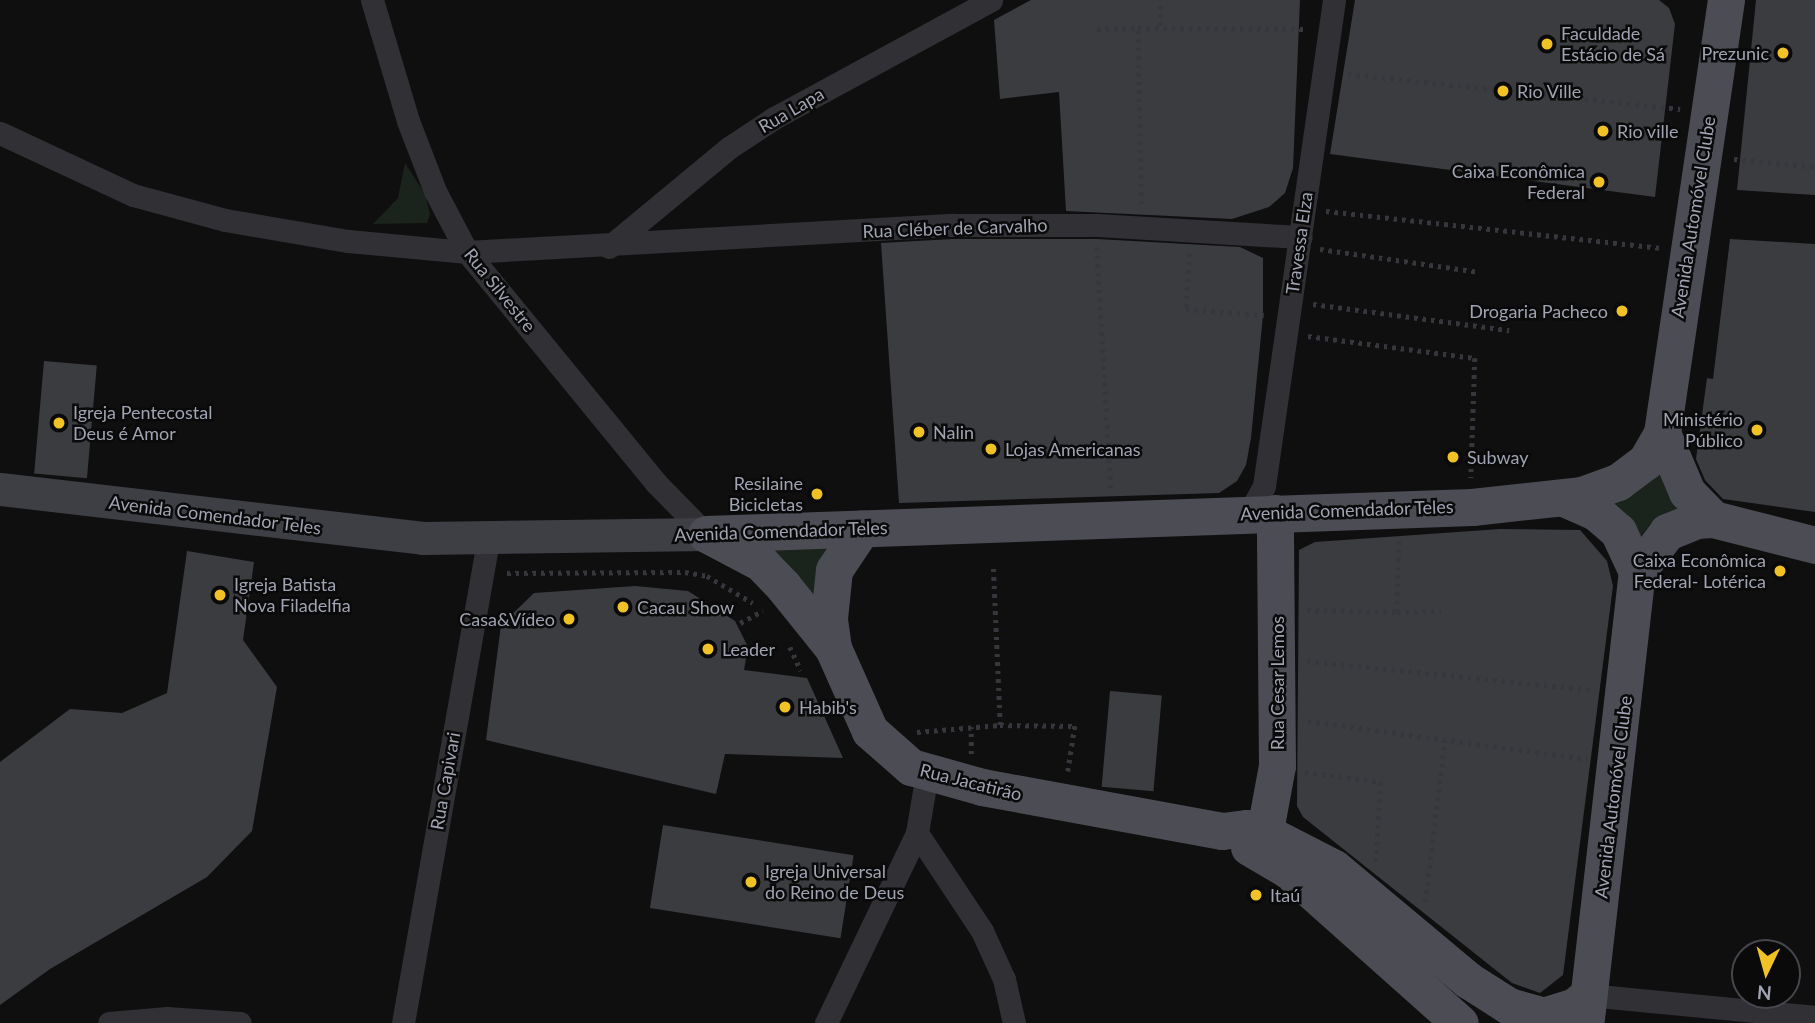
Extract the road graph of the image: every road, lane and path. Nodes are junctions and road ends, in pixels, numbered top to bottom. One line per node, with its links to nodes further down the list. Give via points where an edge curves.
1 (372, 0): 22 (street, Rua Silvestre, via 408,121 435,191)
2 (991, 0): 20 (street, Rua Lapa, via 774,118 730,147)
3 (1160, 0): 6 (path)
4 (1334, 0): 9 (street, Travessa Elza)
5 (1726, 0): 11 (main road, Avenida Automóvel Clube)
6 (1160, 26): 7 (path); 9 (path, via 1298,28)
7 (1138, 28): 8 (path); 17 (path)
8 (1097, 29)
9 (1328, 33): 10 (street, Travessa Elza)
10 (1323, 72): 11 (path); 15 (street, Travessa Elza)
11 (1709, 112): 13 (main road, Avenida Automóvel Clube)
12 (0, 133): 22 (street, Rua Cléber de Carvalho, via 133,195 225,220 348,241)
13 (1702, 156): 14 (path); 21 (main road, Avenida Automóvel Clube)
14 (1815, 167)
15 (1304, 208): 19 (street, Travessa Elza); 21 (path)
16 (1097, 225): 17 (street, Rua Cléber de Carvalho); 20 (street, Rua Cléber de Carvalho, via 953,225); 32 (path)
17 (1141, 228): 18 (street, Rua Cléber de Carvalho)
18 (1191, 230): 19 (street, Rua Cléber de Carvalho); 24 (path, via 1186,309)
19 (1300, 242): 23 (path); 24 (street, Travessa Elza)
20 (608, 247): 22 (street, Rua Cléber de Carvalho)
21 (1687, 251): 26 (main road, Avenida Automóvel Clube)
22 (467, 252): 35 (street, Rua Silvestre, via 656,483)
23 (1479, 272)
24 (1289, 318): 25 (path); 29 (street, Travessa Elza); 30 (path, via 1318,335 1475,358)
25 (1509, 330)
26 (1662, 433): 28 (main road, Avenida Comendador Teles, via 1633,474); 33 (main road, via 1687,492)
27 (0, 489): 37 (main road, Avenida Comendador Teles)
28 (1564, 498): 30 (main road, Avenida Comendador Teles); 39 (main road, via 1597,513 1618,531)
29 (1263, 504): 31 (main road, Avenida Comendador Teles); 32 (main road, Avenida Comendador Teles); 40 (main road, Rua Cesar Lemos); 60 (main road, Rua Cesar Lemos)
30 (1472, 507): 31 (main road, Avenida Comendador Teles)
31 (1398, 509): 43 (path)
32 (1114, 518): 34 (main road, Avenida Comendador Teles)
33 (1713, 519): 36 (main road); 39 (main road, via 1696,520 1667,532)
34 (862, 528): 35 (main road, Avenida Comendador Teles); 47 (main road, via 834,570 829,618)
35 (706, 534): 37 (main road, Avenida Comendador Teles); 47 (main road, Rua Jacatirão, via 761,564)
36 (1815, 545)
37 (486, 554): 41 (path, via 508,573 685,572 725,585); 68 (street, Rua Capivari)
38 (993, 567): 52 (path)
39 (1637, 572): 50 (main road, Avenida Automóvel Clube)
40 (1277, 610): 43 (path); 48 (main road, Rua Cesar Lemos)
41 (763, 611): 44 (path); 45 (path)
42 (1441, 611): 43 (path)
43 (1397, 612)
44 (772, 622)
45 (740, 623)
46 (788, 643): 49 (path)
47 (833, 648): 57 (main road, Rua Jacatirão, via 870,731 895,757)
48 (1279, 659): 50 (path); 51 (main road, Rua Cesar Lemos)
49 (801, 671)
50 (1626, 693): 55 (main road, Avenida Automóvel Clube)
51 (1279, 719): 54 (path); 56 (main road, Rua Cesar Lemos)
52 (1000, 725): 53 (path); 58 (path, via 1075,726)
53 (905, 734)
54 (1445, 740): 55 (path); 62 (path)
55 (1618, 764): 63 (main road, Avenida Automóvel Clube)
56 (1277, 766): 60 (main road, Rua Cesar Lemos); 61 (path, via 1381,782)
57 (927, 773): 59 (street); 60 (main road, Rua Jacatirão)
58 (1067, 777)
59 (917, 833): 69 (street); 70 (street, via 982,931 1004,979)
60 (1248, 838): 61 (main road, Rua Jacatirão, via 1320,859); 71 (main road, Rua Jacatirão)
61 (1374, 901): 62 (main road, Rua Jacatirão)
62 (1420, 941): 64 (main road, Rua Jacatirão)
63 (1587, 1009): 64 (main road, Rua Jacatirão, via 1576,1006 1543,1016); 65 (street)
64 (1493, 1012)
65 (1815, 1017)
66 (109, 1023): 67 (street, via 167,1018)
67 (240, 1023)
68 (403, 1023)
69 (826, 1023)
70 (1014, 1023)
71 (1460, 1023)

